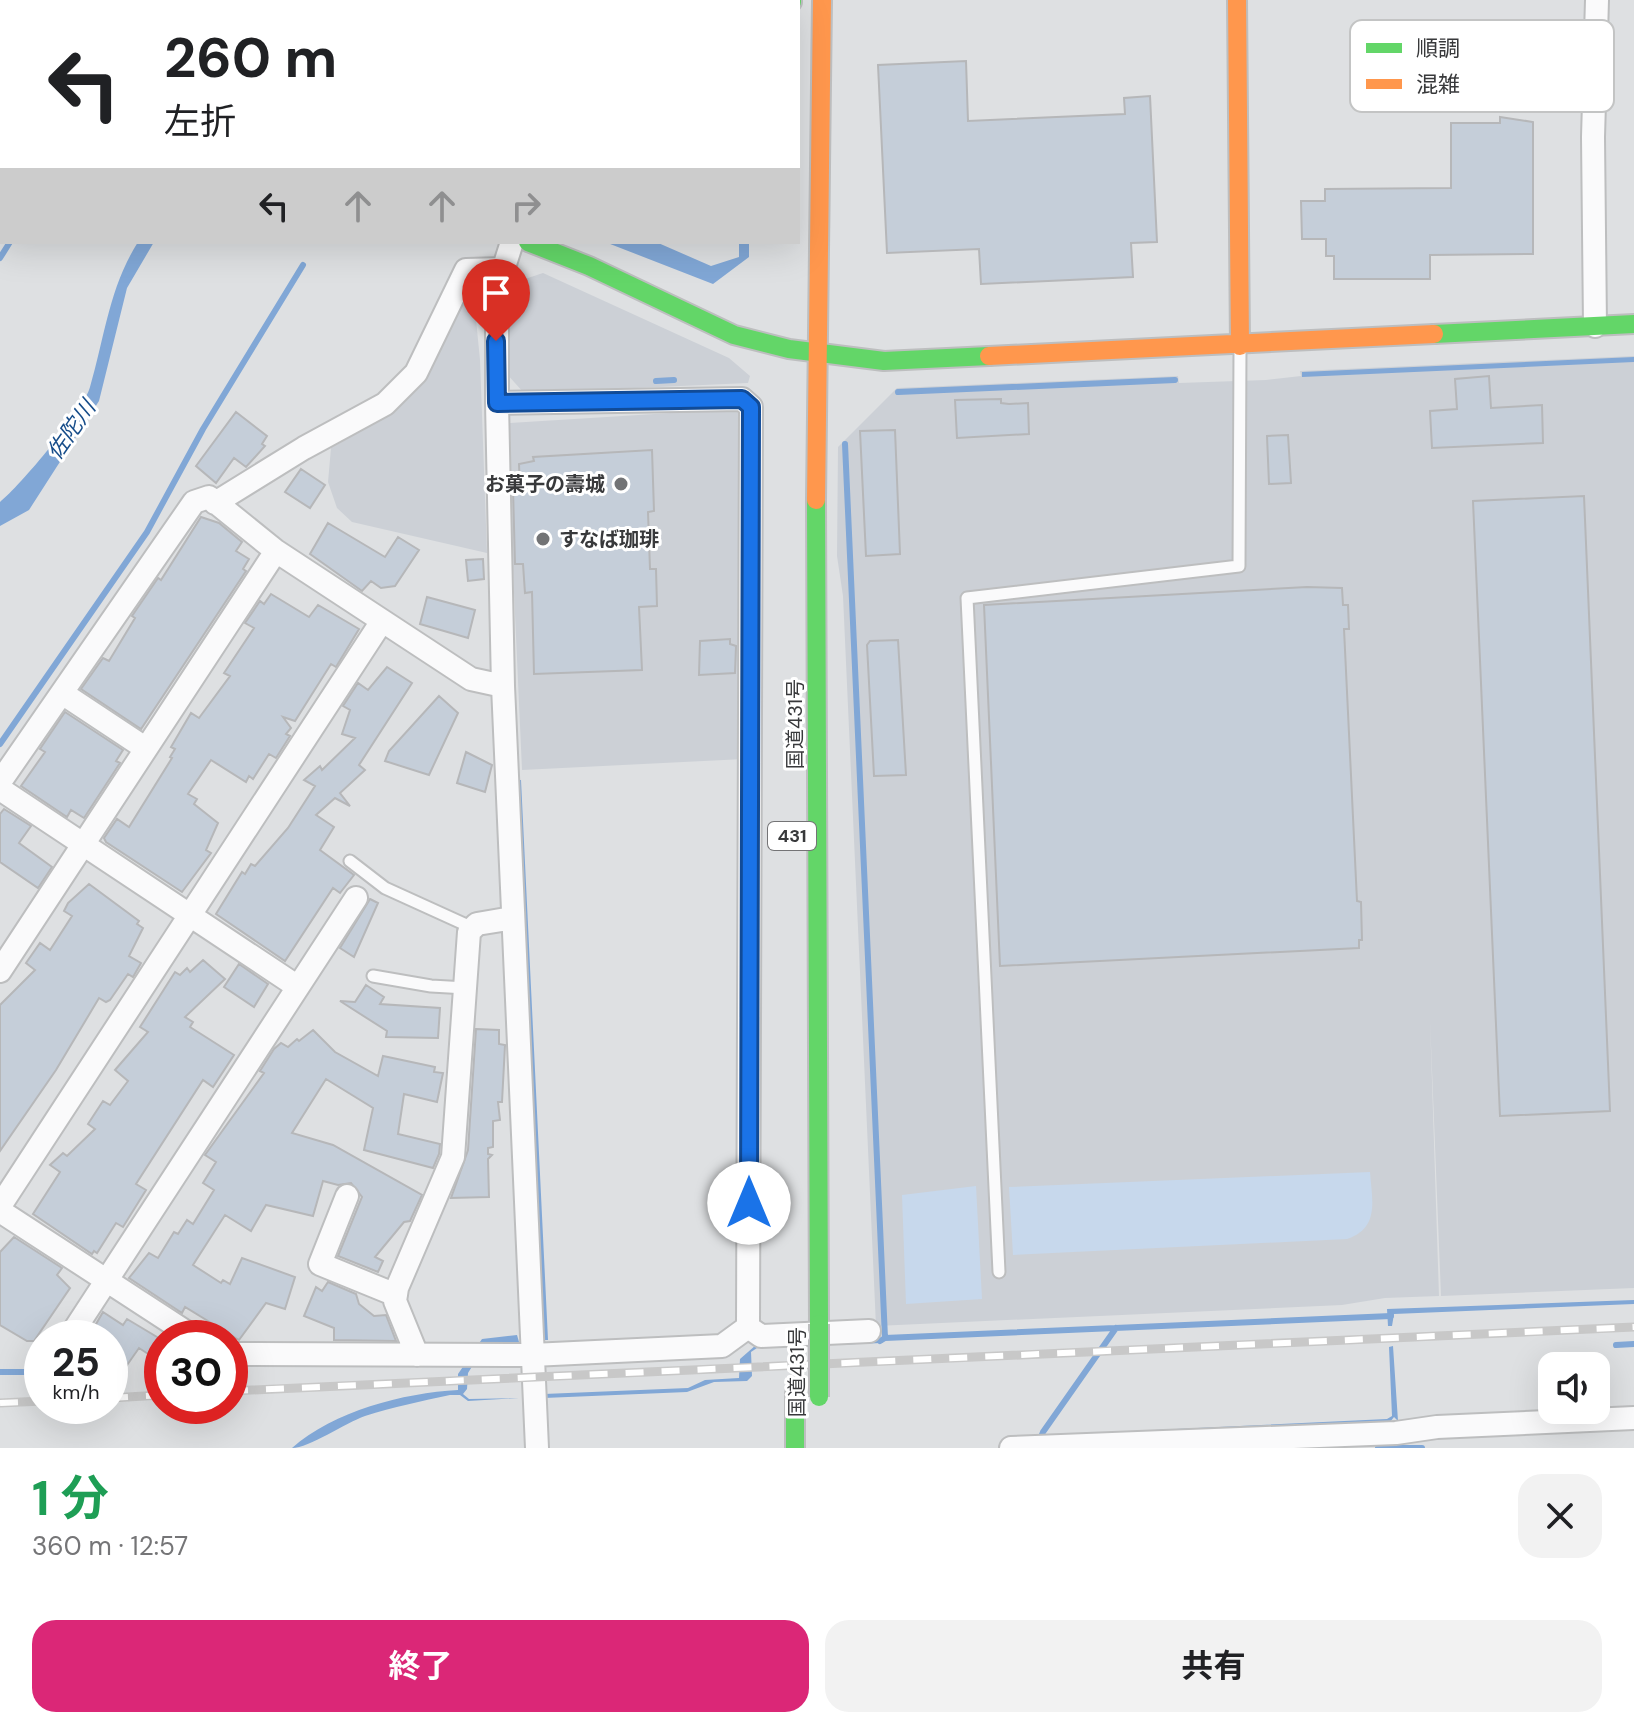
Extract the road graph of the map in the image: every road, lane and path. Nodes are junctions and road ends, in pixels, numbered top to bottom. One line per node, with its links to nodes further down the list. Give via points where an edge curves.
1 (822, 0): 12 (main road, 国道431号 / 431)
2 (1237, 0): 11 (main road)
3 (1597, 0): 4 (street)
4 (1596, 20)
5 (1594, 112): 10 (street)
6 (511, 244): 8 (street)
7 (533, 244): 12 (main road, via 734,335)
8 (502, 269): 13 (street, via 495,310); 14 (street, via 466,270 416,373 385,404)
9 (1634, 324): 10 (main road)
10 (1595, 326): 11 (main road)
11 (1240, 346): 12 (main road, via 884,361); 34 (lane, via 1239,566 967,598)
12 (816, 353): 47 (main road, 国道431号 / 431, bridge)
13 (497, 403): 17 (street); 40 (street, via 742,399 751,407)
14 (215, 503): 15 (street); 18 (street, via 209,497 194,502)
15 (276, 551): 16 (street); 19 (street)
16 (382, 621): 17 (street, via 471,679); 25 (street)
17 (503, 686): 26 (street)
18 (62, 693): 19 (street); 20 (street)
19 (145, 748): 22 (street)
20 (0, 782)
21 (0, 789): 22 (street)
22 (81, 844): 25 (street); 28 (street)
23 (350, 861): 27 (lane, via 385,888)
24 (356, 898): 30 (street)
25 (191, 916): 30 (street); 33 (street)
26 (513, 918): 27 (street); 45 (street)
27 (473, 928): 31 (street)
28 (0, 971)
29 (373, 976): 31 (lane)
30 (298, 987): 35 (street)
31 (466, 988): 36 (street, via 450,1168)
32 (347, 1196): 36 (street, via 320,1264)
33 (0, 1209): 35 (street)
34 (999, 1272)
35 (106, 1281): 37 (street); 38 (street)
36 (396, 1295): 44 (street)
37 (81, 1320)
38 (167, 1320)
39 (794, 1323): 42 (main road, 国道431号)
40 (748, 1327): 41 (street, via 761,1336); 45 (street, via 722,1346)
41 (869, 1331)
42 (794, 1351)
43 (248, 1354): 44 (street)
44 (417, 1355): 45 (street)
45 (532, 1355): 50 (street)
46 (795, 1387): 51 (main road, 国道431号)
47 (819, 1404)
48 (1634, 1418): 49 (street)
49 (1440, 1437): 52 (street, via 1396,1433)
50 (537, 1448)
51 (795, 1448)
52 (1011, 1448)

